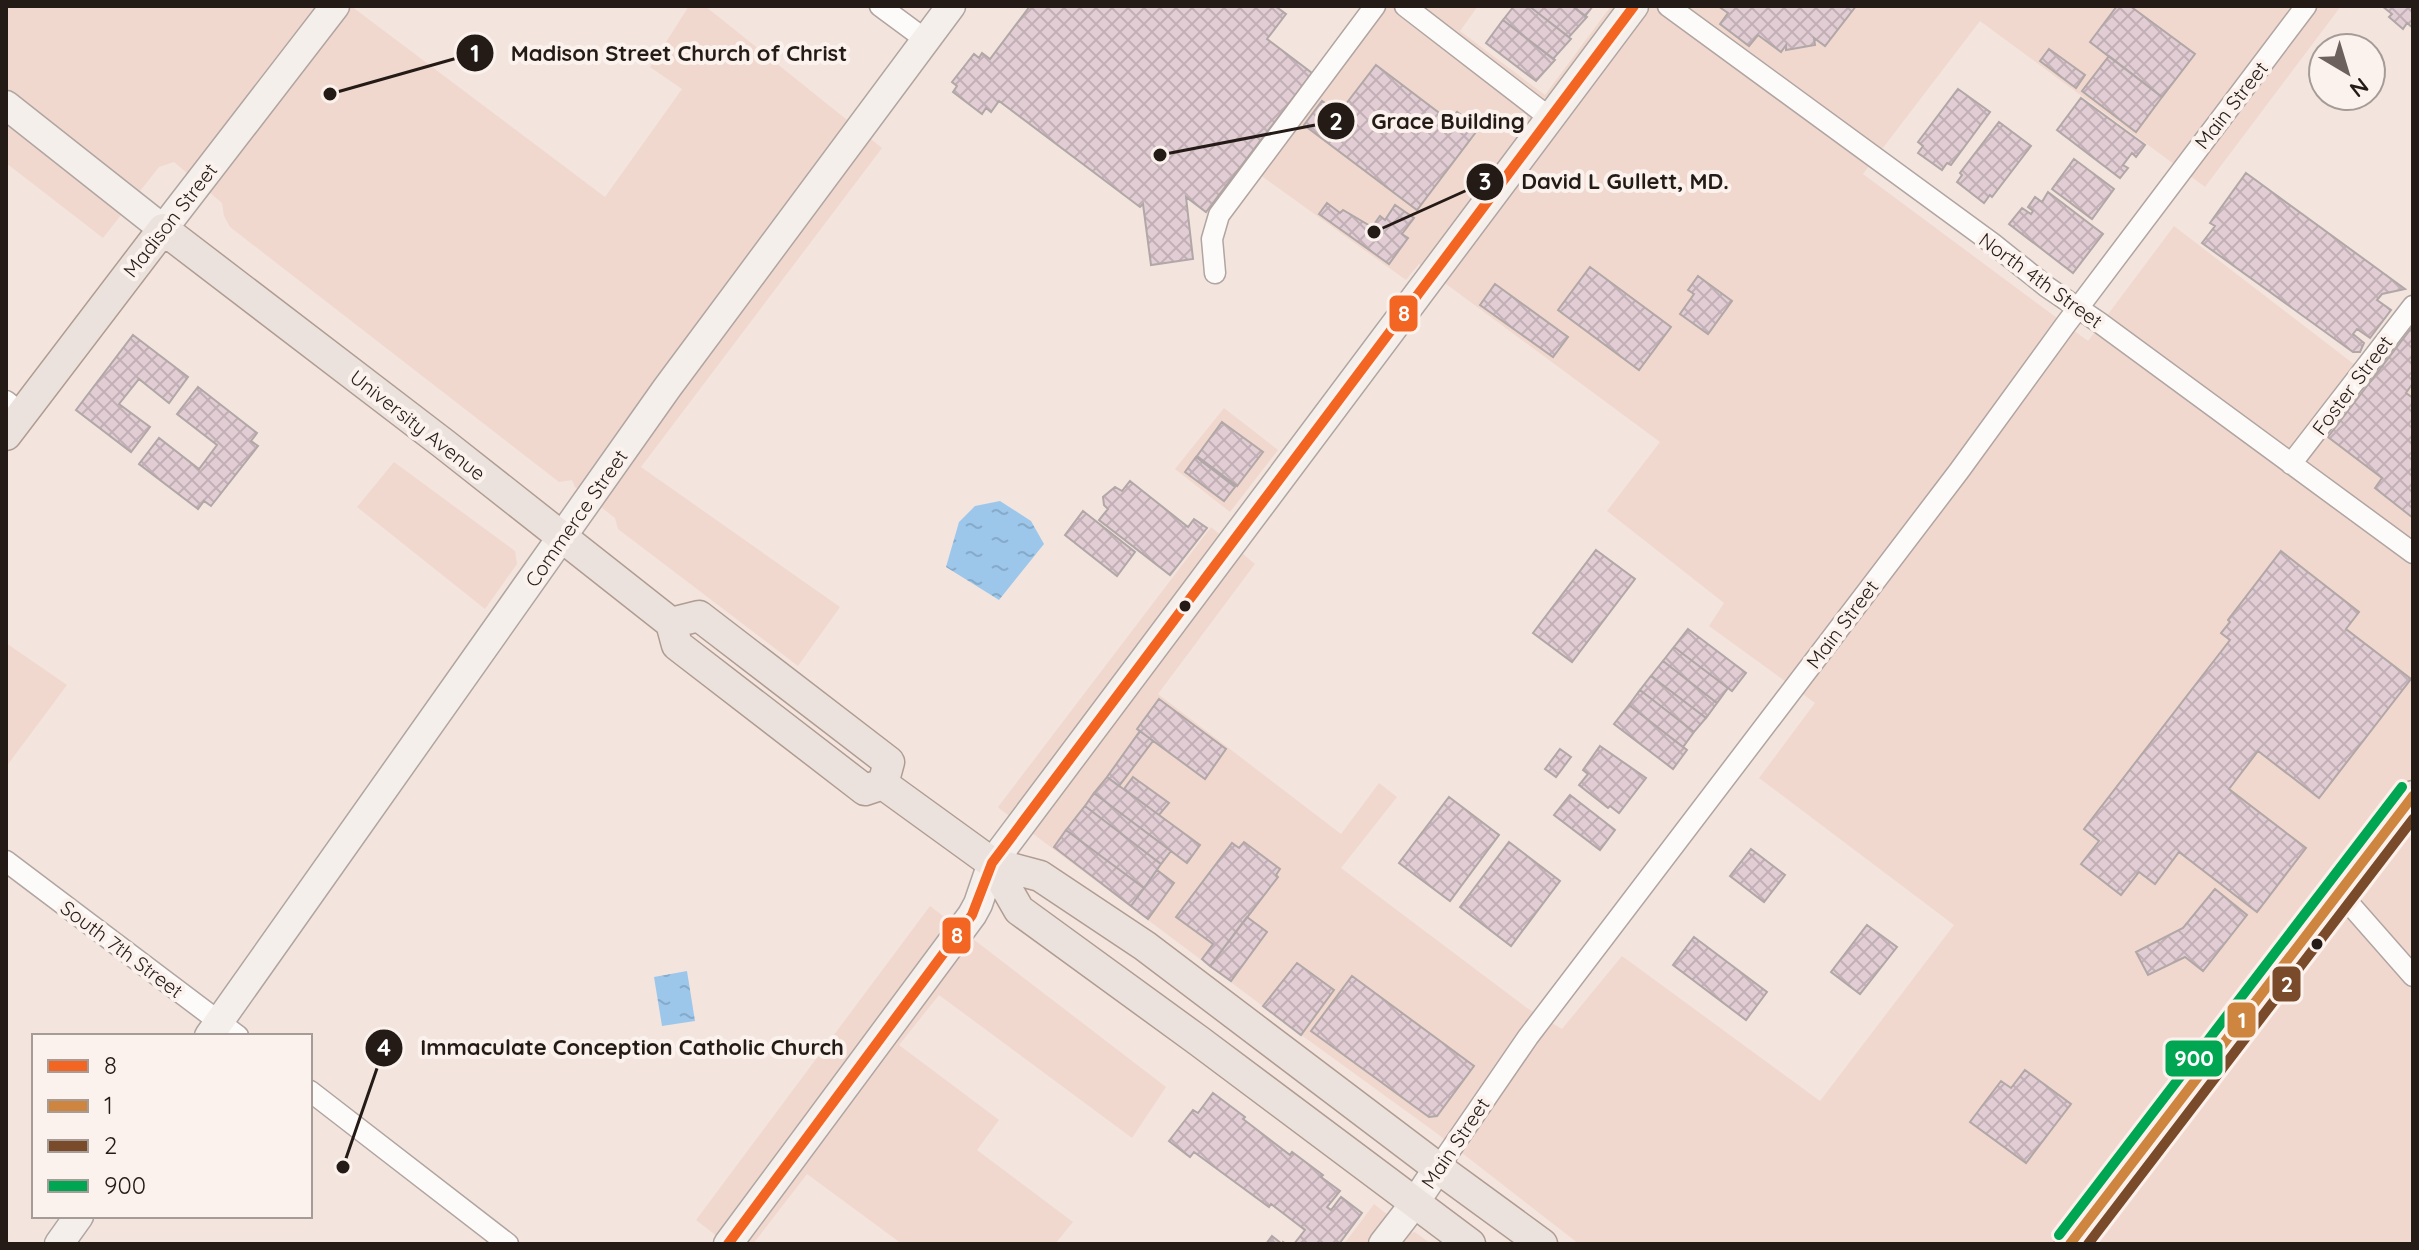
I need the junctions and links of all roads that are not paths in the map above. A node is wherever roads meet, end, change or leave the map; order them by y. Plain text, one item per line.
1 (335, 6) edge
2 (880, 6) edge
3 (951, 6) edge
4 (1375, 6) edge
5 (1405, 6) edge
6 (1634, 6) edge
7 (1668, 6) edge
8 (2306, 6) edge
9 (926, 40) junction
10 (6, 105) edge
11 (1550, 118) junction
12 (163, 229) junction
13 (1215, 273) dead end
14 (2413, 306) edge
15 (2077, 308) junction
16 (11, 417) edge
17 (2291, 464) junction
18 (563, 538) junction
19 (2413, 553) edge
20 (2413, 796) edge
21 (6, 861) edge
22 (992, 863) junction
23 (2340, 893) junction
24 (2413, 976) edge
25 (222, 1031) edge
26 (312, 1093) edge
27 (1438, 1168) junction
28 (1414, 1204) junction
29 (78, 1218) edge
30 (59, 1244) edge
31 (508, 1244) edge
32 (728, 1244) edge
33 (1383, 1244) edge
34 (1470, 1244) edge
35 (1542, 1244) edge
36 (2070, 1244) edge

1 - 12 street, Madison Street
2 - 9 street
3 - 9 street, Commerce Street
4 - 13 street
5 - 11 street
6 - 11 street
7 - 15 street, North 4th Street
8 - 15 street, Main Street
9 - 18 street, Commerce Street
10 - 12 street
11 - 22 street
12 - 16 main road, Madison Street
12 - 18 main road, University Avenue
14 - 17 street, Foster Street
15 - 17 street, North 4th Street
15 - 27 street, Main Street
17 - 19 street, North 4th Street
18 - 22 main road, University Avenue
18 - 25 street, Commerce Street
20 - 23 main road
21 - 25 street, South 7th Street
22 - 27 main road, University Avenue
22 - 28 main road, University Avenue
22 - 32 street
23 - 24 street
23 - 36 main road
26 - 31 street
27 - 28 street, Main Street
27 - 35 main road, University Avenue
28 - 33 street, Main Street
28 - 34 main road, University Avenue
29 - 30 street

